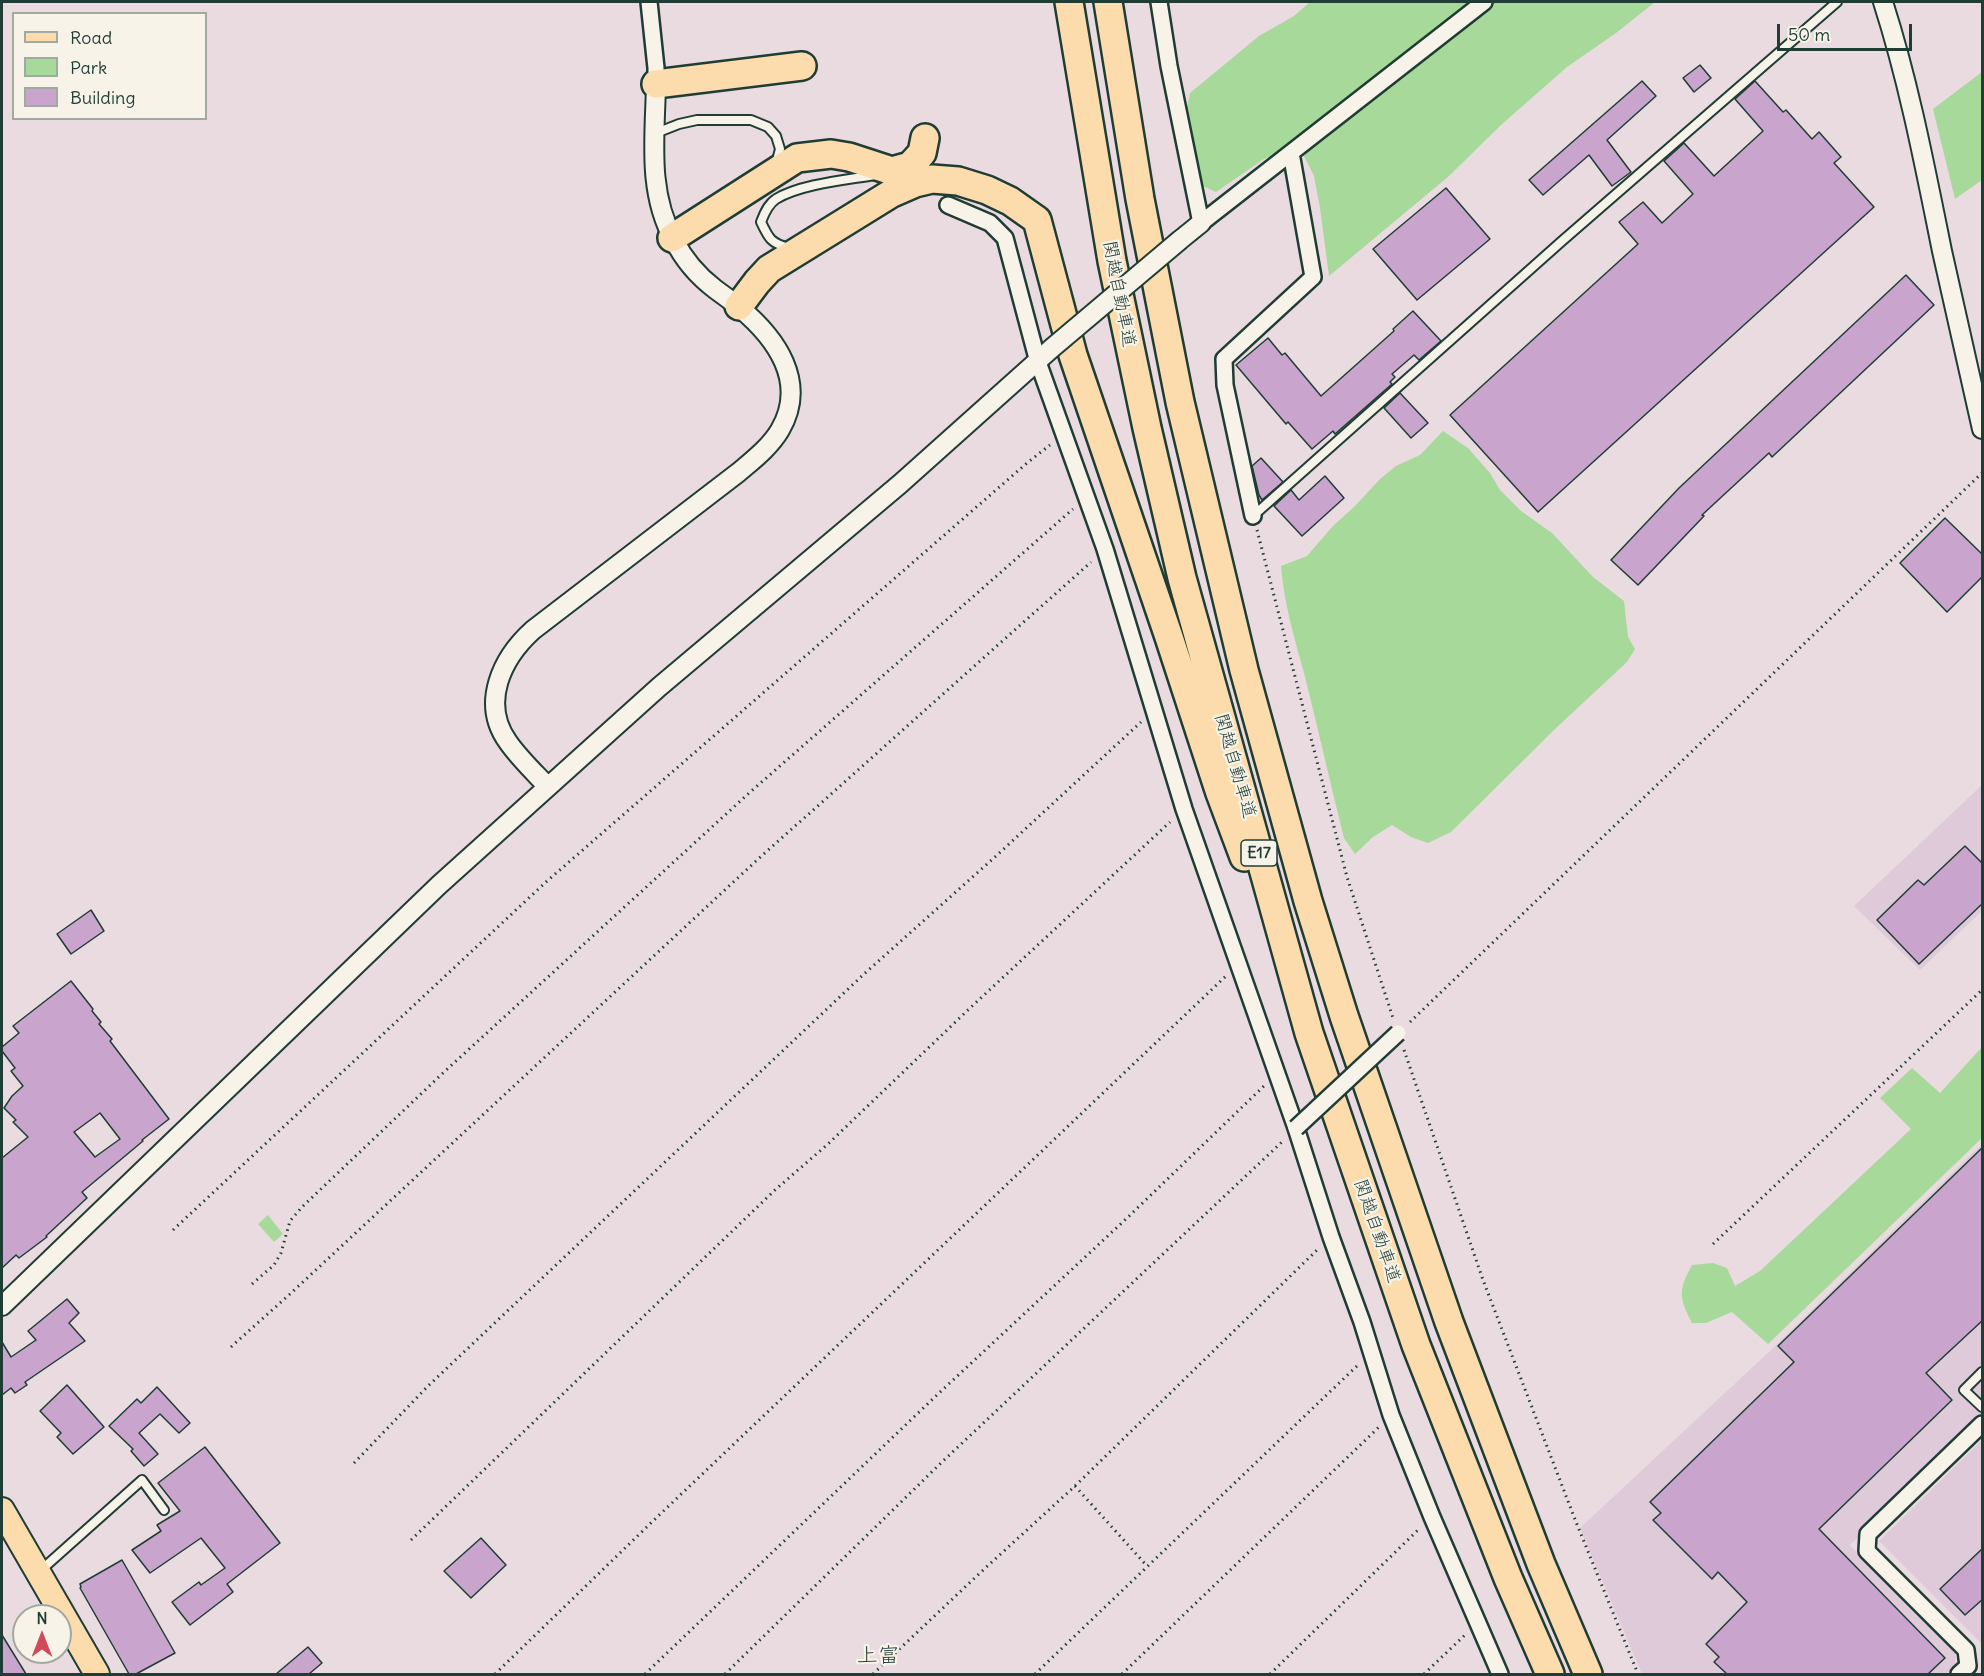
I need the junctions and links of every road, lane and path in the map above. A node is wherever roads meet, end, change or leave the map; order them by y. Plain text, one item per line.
1 (649, 2) edge
2 (1069, 2) edge
3 (1108, 2) edge
4 (1123, 2) edge
5 (1159, 2) edge
6 (1484, 2) edge
7 (1837, 2) edge
8 (1883, 2) edge
9 (802, 66) dead end
10 (656, 84) junction
11 (655, 134) junction
12 (926, 138) dead end
13 (1290, 153) junction
14 (892, 171) junction
15 (774, 174) junction
16 (1140, 199) junction
17 (948, 205) dead end
18 (1201, 223) junction
19 (672, 238) junction
20 (808, 244) junction
21 (739, 306) junction
22 (1038, 362) junction
23 (1983, 429) edge
24 (1063, 435) junction
25 (1983, 472) edge
26 (1087, 500) junction
27 (1253, 516) junction
28 (1105, 549) junction
29 (1155, 710) junction
30 (548, 788) junction
31 (1184, 809) junction
32 (1238, 964) junction
33 (1983, 990) edge
34 (1309, 1033) junction
35 (1398, 1033) junction
36 (1277, 1074) junction
37 (1296, 1128) junction
38 (172, 1230) dead end
39 (1331, 1237) junction
40 (1713, 1244) dead end
41 (252, 1284) dead end
42 (2, 1306) edge
43 (231, 1347) dead end
44 (1371, 1352) junction
45 (1983, 1372) edge
46 (1983, 1407) edge
47 (1391, 1415) junction
48 (1983, 1424) edge
49 (354, 1463) dead end
50 (1075, 1486) junction
51 (2, 1510) edge
52 (164, 1510) dead end
53 (1432, 1516) junction
54 (411, 1540) dead end
55 (1147, 1566) junction
56 (39, 1572) junction
57 (1478, 1623) junction
58 (97, 1674) edge
59 (495, 1674) edge
60 (645, 1674) edge
61 (725, 1674) edge
62 (873, 1674) edge
63 (1035, 1674) edge
64 (1122, 1674) edge
65 (1270, 1674) edge
66 (1424, 1674) edge
67 (1500, 1674) edge
68 (1550, 1674) edge
69 (1588, 1674) edge
70 (1638, 1674) edge
71 (1959, 1674) edge

1 - 10 street
2 - 34 highway, 関越自動車道 / E17
3 - 16 highway, 関越自動車道 / E17
4 - 16 highway
5 - 18 street
6 - 13 street
7 - 27 lane
8 - 23 street
9 - 10 highway
10 - 11 street
11 - 15 lane
11 - 19 street
12 - 14 highway
13 - 18 street
13 - 27 street
14 - 15 highway
14 - 20 lane
15 - 19 highway
16 - 69 highway, 関越自動車道 / E17
17 - 22 street
18 - 22 street, bridge
19 - 21 street
20 - 21 highway
20 - 34 highway
21 - 30 street
22 - 24 street
22 - 30 street
24 - 26 street
24 - 38 path
25 - 35 path
26 - 28 street
26 - 41 path
27 - 35 path
28 - 29 street
28 - 43 path
29 - 31 street
29 - 49 path
30 - 42 street
31 - 32 street
31 - 54 path
32 - 36 street
32 - 59 path
33 - 40 path
34 - 68 highway, 関越自動車道 / E17
35 - 37 street, bridge
35 - 70 path
36 - 37 street
36 - 60 path
37 - 39 street
37 - 61 path
39 - 44 street
39 - 50 path
44 - 47 street
44 - 55 path
45 - 46 lane
47 - 53 street
47 - 64 path
48 - 71 street
50 - 55 path
50 - 62 path
51 - 56 main road
52 - 56 lane
53 - 57 street
53 - 65 path
55 - 63 path
56 - 58 main road
57 - 66 path
57 - 67 street

